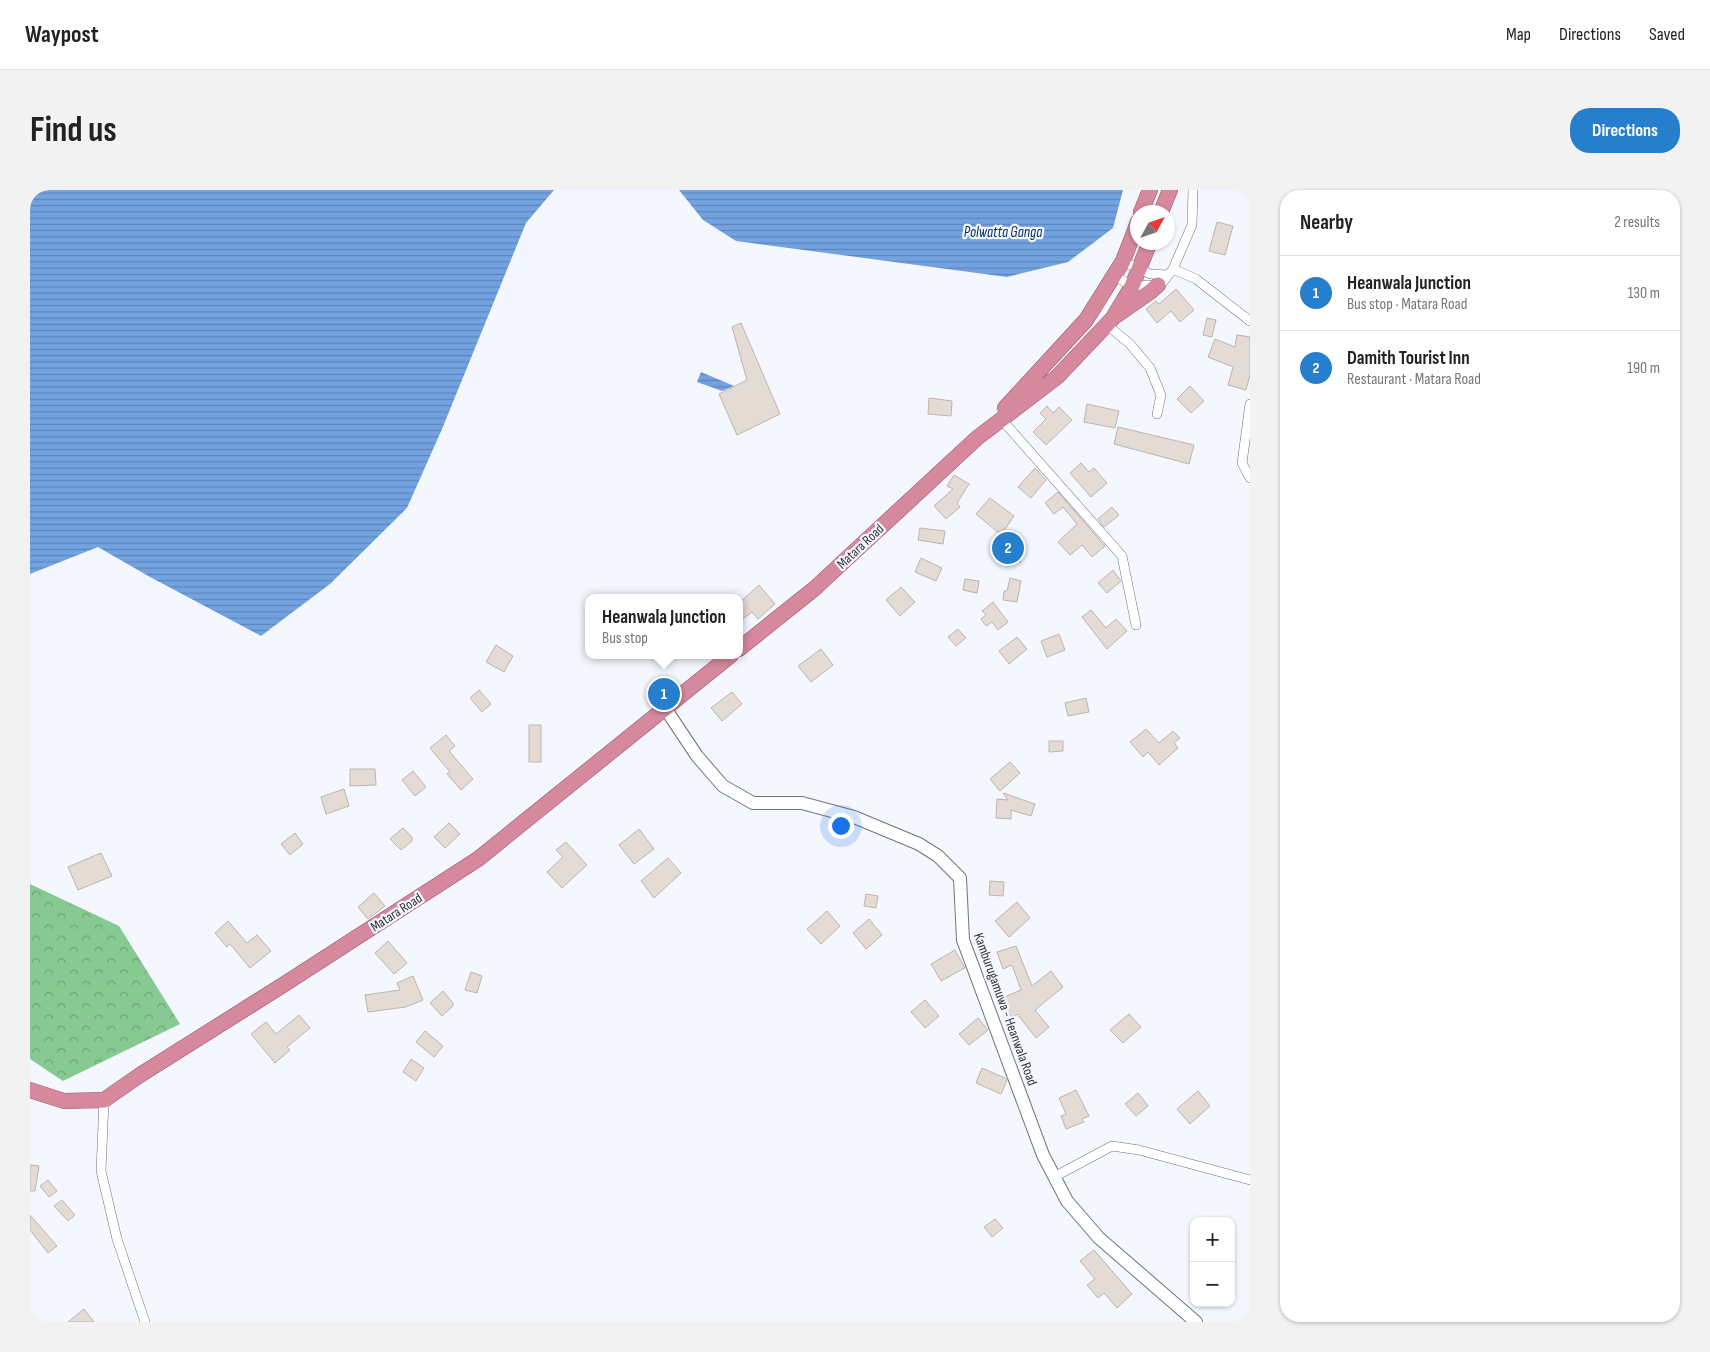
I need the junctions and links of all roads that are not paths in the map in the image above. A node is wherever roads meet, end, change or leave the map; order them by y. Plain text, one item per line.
1 (1150, 190) edge
2 (1170, 190) edge
3 (1193, 190) edge
4 (1144, 205) edge
5 (1164, 205) edge
6 (1130, 243) edge
7 (1147, 250) edge
8 (1123, 261) junction
9 (1139, 270) junction
10 (1114, 276) junction
11 (1166, 276) junction
12 (1132, 286) junction
13 (1250, 321) edge
14 (1110, 322) junction
15 (1250, 404) edge
16 (1157, 414) dead end
17 (1002, 420) junction
18 (977, 438) junction
19 (1250, 478) edge
20 (1136, 625) dead end
21 (743, 646) edge
22 (726, 659) edge
23 (665, 708) junction
24 (30, 1090) edge
25 (104, 1100) junction
26 (1054, 1177) junction
27 (1250, 1180) edge
28 (145, 1322) edge
29 (1196, 1322) edge

1 - 4 highway
2 - 5 highway
3 - 11 street
6 - 8 highway, Matara Road
7 - 9 highway, Matara Road
8 - 9 street
8 - 10 highway, Matara Road
9 - 11 street
9 - 12 highway, Matara Road
10 - 12 street
10 - 18 highway, Matara Road
11 - 12 street
11 - 13 street
11 - 14 highway
12 - 14 highway, Matara Road
14 - 16 street
14 - 17 highway, Matara Road
15 - 19 street
17 - 18 highway, Matara Road
17 - 20 street
18 - 21 highway, Matara Road
22 - 23 highway, Matara Road
23 - 25 highway, Matara Road
23 - 26 main road, Kamburugamuwa - Heanwala Road
24 - 25 highway
25 - 28 street
26 - 27 street
26 - 29 main road, Kamburugamuwa - Heanwala Road

